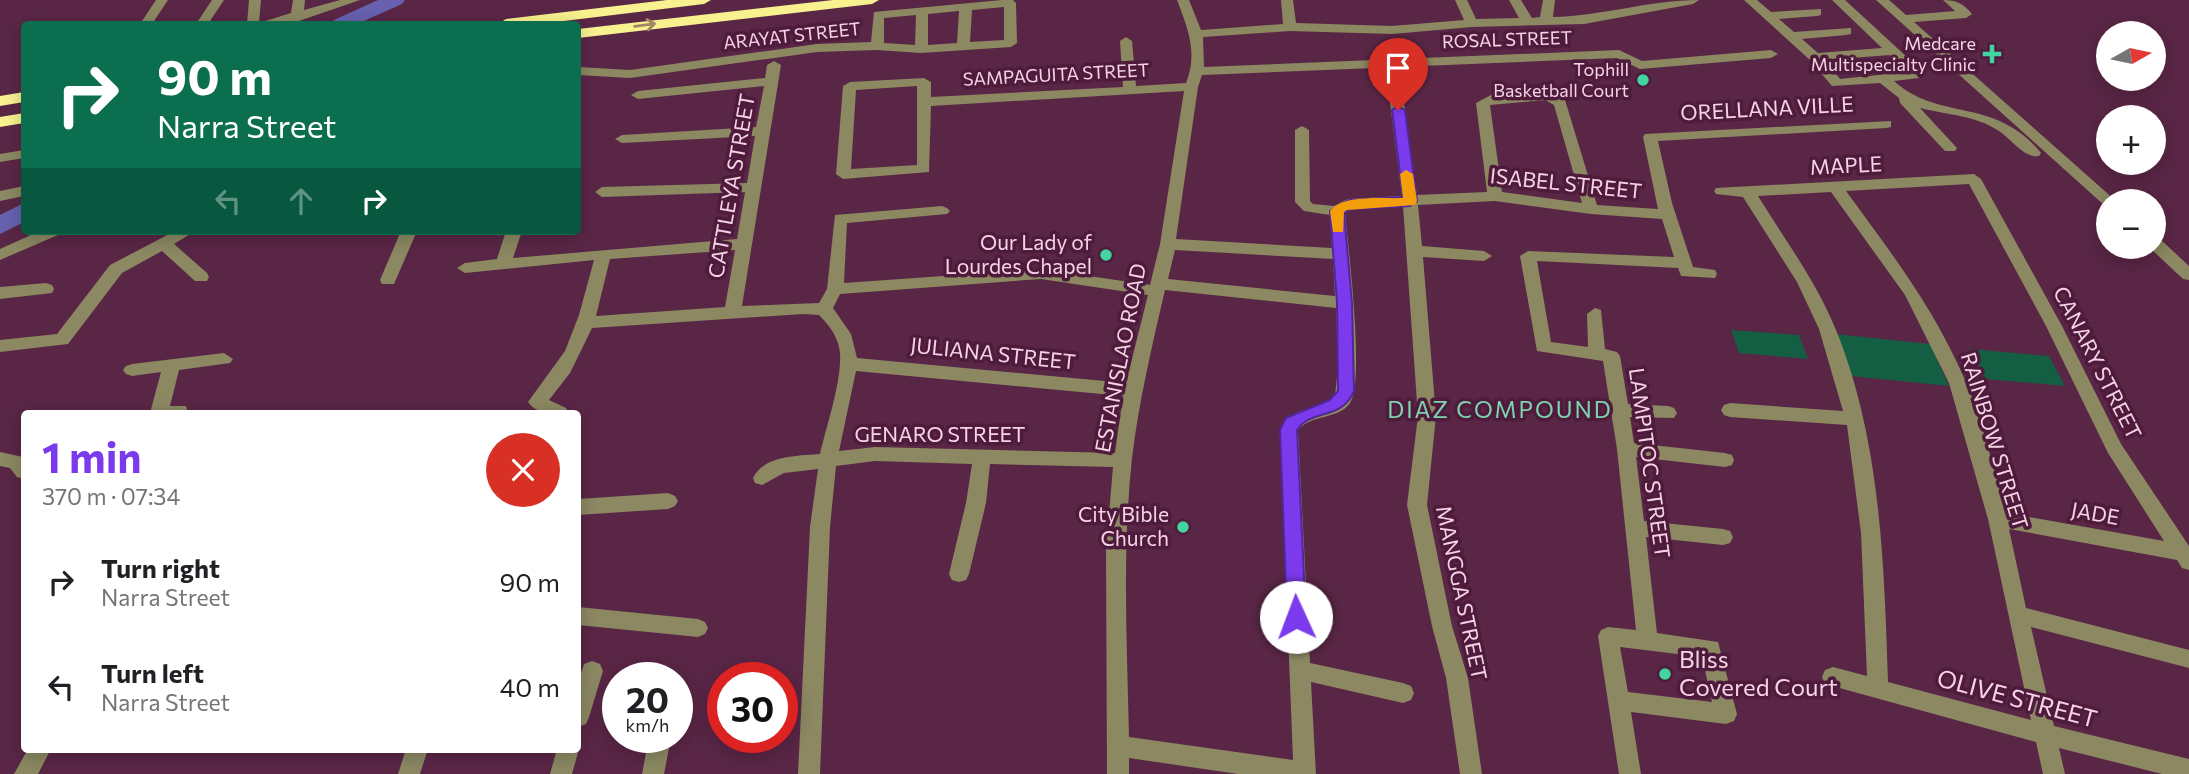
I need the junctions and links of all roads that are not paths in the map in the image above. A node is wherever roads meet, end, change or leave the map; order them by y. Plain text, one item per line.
1 (162, 0) edge
2 (218, 0) edge
3 (254, 0) edge
4 (299, 0) edge
5 (354, 0) edge
6 (649, 0) edge
7 (704, 0) edge
8 (872, 0) edge
9 (1183, 0) edge
10 (1287, 0) edge
11 (1461, 0) edge
12 (1515, 0) edge
13 (1549, 0) edge
14 (1611, 0) edge
15 (1693, 0) edge
16 (1750, 0) edge
17 (1838, 0) edge
18 (1882, 0) edge
19 (1949, 0) edge
20 (966, 7) junction
21 (922, 11) junction
22 (1705, 11) dead end
23 (1817, 12) dead end
24 (1612, 15) junction
25 (1768, 16) junction
26 (296, 18) junction
27 (1903, 19) junction
28 (534, 20) junction
29 (148, 21) edge
30 (204, 21) edge
31 (253, 21) edge
32 (280, 21) edge
33 (527, 21) edge
34 (1546, 21) junction
35 (1528, 22) junction
36 (1472, 23) junction
37 (1290, 27) junction
38 (1846, 31) dead end
39 (581, 34) edge
40 (1197, 34) junction
41 (1791, 36) junction
42 (1126, 41) dead end
43 (877, 46) junction
44 (963, 47) junction
45 (922, 49) junction
46 (1893, 51) junction
47 (1771, 54) dead end
48 (1815, 57) junction
49 (774, 65) dead end
50 (581, 71) edge
51 (1195, 79) junction
52 (1884, 79) junction
53 (771, 81) junction
54 (1395, 88) dead end
55 (1130, 90) junction
56 (1897, 93) junction
57 (638, 95) dead end
58 (21, 98) edge
59 (0, 101) edge
60 (923, 102) junction
61 (21, 118) edge
62 (0, 122) edge
63 (1886, 124) dead end
64 (1302, 130) dead end
65 (763, 131) junction
66 (622, 139) dead end
67 (1950, 148) dead end
68 (21, 154) edge
69 (0, 158) edge
70 (1974, 179) joint
71 (754, 187) junction
72 (1836, 188) junction
73 (1721, 191) dead end
74 (2096, 191) edge
75 (21, 192) edge
76 (602, 192) dead end
77 (1748, 192) junction
78 (2096, 194) edge
79 (1495, 195) junction
80 (0, 196) edge
81 (1410, 201) junction
82 (1591, 209) junction
83 (942, 211) dead end
84 (1336, 211) junction
85 (1667, 214) junction
86 (44, 235) edge
87 (179, 235) edge
88 (407, 235) edge
89 (513, 235) edge
90 (163, 243) junction
91 (743, 244) junction
92 (1168, 244) junction
93 (1415, 251) junction
94 (603, 254) junction
95 (1340, 254) junction
96 (2166, 254) edge
97 (0, 255) edge
98 (1483, 256) dead end
99 (1684, 263) junction
100 (503, 264) junction
101 (465, 268) dead end
102 (1709, 274) dead end
103 (2189, 275) edge
104 (201, 277) dead end
105 (388, 280) dead end
106 (1157, 288) junction
107 (46, 289) dead end
108 (835, 289) junction
109 (0, 293) edge
110 (1344, 303) junction
111 (824, 309) junction
112 (732, 314) junction
113 (1595, 314) dead end
114 (588, 321) junction
115 (0, 346) edge
116 (1597, 354) junction
117 (224, 359) dead end
118 (172, 364) junction
119 (849, 364) junction
120 (132, 370) dead end
121 (1133, 390) junction
122 (160, 410) edge
123 (554, 410) edge
124 (1621, 410) junction
125 (1730, 410) dead end
126 (1668, 413) dead end
127 (1854, 419) junction
128 (1626, 449) junction
129 (982, 456) junction
130 (0, 459) edge
131 (828, 459) junction
132 (1123, 460) junction
133 (1725, 460) dead end
134 (21, 468) edge
135 (762, 478) dead end
136 (668, 501) dead end
137 (581, 507) edge
138 (1998, 519) junction
139 (1635, 528) junction
140 (1723, 537) dead end
141 (2186, 557) edge
142 (959, 574) dead end
143 (2019, 615) junction
144 (581, 616) edge
145 (698, 628) dead end
146 (1648, 641) junction
147 (2189, 659) edge
148 (1299, 670) junction
149 (592, 671) dead end
150 (1833, 677) dead end
151 (1878, 689) junction
152 (1403, 693) dead end
153 (1619, 701) junction
154 (581, 707) edge
155 (2047, 735) junction
156 (1119, 746) junction
157 (37, 753) edge
158 (416, 753) edge
159 (567, 753) edge
160 (657, 753) edge
161 (2189, 770) edge
162 (24, 774) edge
163 (409, 774) edge
164 (561, 774) edge
165 (653, 774) edge
166 (809, 774) edge
167 (1118, 774) edge
168 (1305, 774) edge
169 (1471, 774) edge
170 (1630, 774) edge
171 (2054, 774) edge

1 - 29 street
2 - 30 street
3 - 31 street
4 - 26 street
5 - 26 street
6 - 28 highway
7 - 28 highway
39 -> 8 highway
9 - 40 street, ESTANISLAO ROAD
10 - 37 street
11 - 36 street
12 - 35 street
13 - 34 street
14 - 24 street
15 - 22 street
15 - 24 street
16 - 25 street
17 - 46 street
18 - 27 street
19 - 27 street
20 - 21 street
20 - 44 street
20 - 44 street, ARAYAT STREET
21 - 43 street
21 - 45 street
23 - 25 street
24 - 34 street
25 - 41 street
26 - 32 street
27 - 74 street
28 - 33 highway
34 - 35 street
35 - 36 street
36 - 37 street
37 - 40 street
38 - 41 street
40 - 51 street, ESTANISLAO ROAD
41 - 48 street
42 - 55 street
43 - 45 street, ARAYAT STREET
43 - 50 street, ARAYAT STREET
44 - 45 street, ARAYAT STREET
46 - 48 street
46 - 52 street
47 - 51 street, ROSAL STREET
48 - 52 street
49 - 53 street, CATTLEYA STREET
51 - 55 street, SAMPAGUITA STREET
51 - 92 street, ESTANISLAO ROAD
52 - 56 street
53 - 57 street
53 - 65 street, CATTLEYA STREET
54 - 81 street, MANGGA STREET
55 - 60 street, SAMPAGUITA STREET
56 - 67 street
56 - 78 street
58 - 59 highway
60 - 60 street
61 - 62 highway
63 - 85 street, ORELLANA VILLE
64 - 84 street
65 - 66 street
65 - 71 street, CATTLEYA STREET
68 - 69 street
70 - 72 street, MAPLE
70 - 141 street, CANARY STREET
71 - 76 street
71 - 91 street, CATTLEYA STREET
72 - 77 street, MAPLE
72 - 138 street, RAINBOW STREET
73 - 77 street, MAPLE
75 - 80 street
77 - 127 street
79 - 81 street, ISABEL STREET
79 - 82 street, ISABEL STREET
79 - 82 street
81 - 84 street, ISABEL STREET
81 - 93 street, MANGGA STREET
82 - 85 street, ISABEL STREET
83 - 108 street
84 - 95 street
85 - 99 street
86 - 97 street
87 - 90 street
88 - 105 street
89 - 100 street
90 - 104 street
90 - 115 street
91 - 94 street
91 - 112 street, CATTLEYA STREET
92 - 95 street
92 - 106 street, ESTANISLAO ROAD
93 - 98 street
93 - 169 street, MANGGA STREET
94 - 100 street
94 - 114 street
95 - 110 street
96 - 103 street
99 - 102 street
99 - 116 street, LAMPITOC STREET
100 - 101 street
106 - 108 street
106 - 110 street
106 - 121 street, ESTANISLAO ROAD
107 - 109 street
108 - 111 street
110 - 148 street
111 - 112 street
111 - 119 street
112 - 114 street
113 - 116 street
114 - 123 street
116 - 124 street, LAMPITOC STREET
117 - 118 street
118 - 120 street
118 - 122 street
119 - 121 street, JULIANA STREET
119 - 131 street
121 - 132 street, ESTANISLAO ROAD
124 - 126 street
124 - 128 street, LAMPITOC STREET
125 - 127 street
127 - 151 street
128 - 133 street
128 - 139 street, LAMPITOC STREET
129 - 131 street, GENARO STREET
129 - 132 street, GENARO STREET
129 - 142 street
130 - 134 street
131 - 135 street, GENARO STREET
131 - 166 street
132 - 156 street, ESTANISLAO ROAD
136 - 137 street
138 - 141 street, JADE
138 - 143 street, RAINBOW STREET
139 - 140 street
139 - 146 street, LAMPITOC STREET
143 - 147 street
143 - 155 street, RAINBOW STREET
144 - 145 street
146 - 153 street
146 - 153 street
148 - 152 street
148 - 168 street
149 - 154 street
150 - 151 street, OLIVE STREET
151 - 155 street, OLIVE STREET
153 - 170 street
155 - 161 street, OLIVE STREET
155 - 171 street, RAINBOW STREET
156 - 167 street, ESTANISLAO ROAD
156 - 168 street
157 - 162 street
158 - 163 street
159 - 164 street
160 - 165 street

